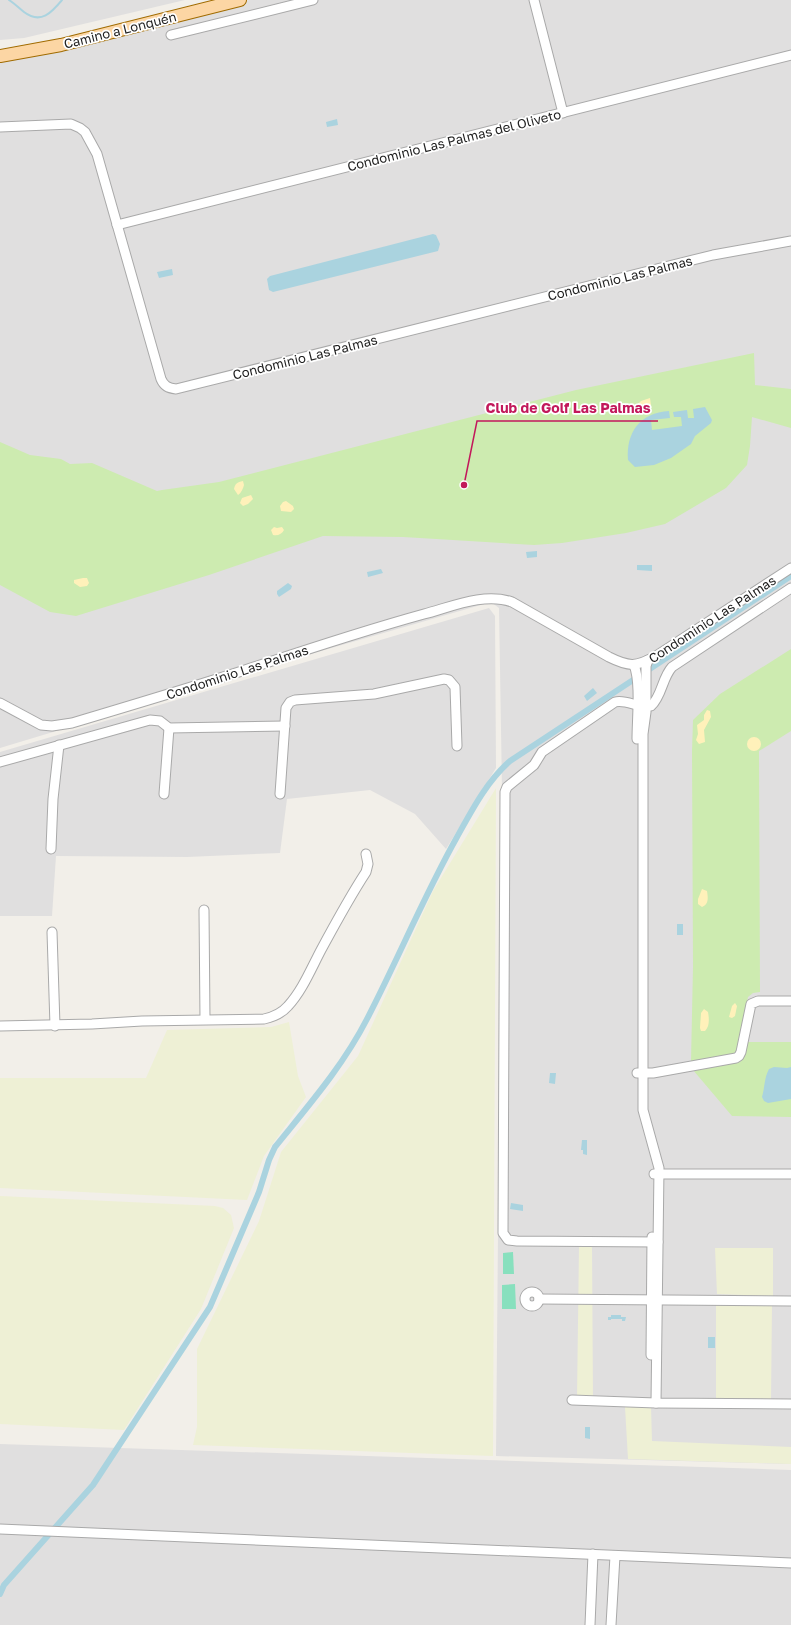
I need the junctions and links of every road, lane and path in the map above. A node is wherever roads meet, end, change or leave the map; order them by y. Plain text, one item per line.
1 (240, 0) edge
2 (313, 0) edge
3 (534, 0) edge
4 (172, 35) dead end
5 (791, 55) edge
6 (0, 56) edge
7 (563, 113) junction
8 (0, 128) edge
9 (117, 225) junction
10 (791, 241) edge
11 (791, 568) edge
12 (791, 588) edge
13 (648, 660) junction
14 (634, 665) junction
15 (640, 680) junction
16 (0, 703) edge
17 (637, 704) junction
18 (646, 707) junction
19 (285, 726) junction
20 (169, 728) junction
21 (60, 745) junction
22 (457, 746) dead end
23 (0, 762) edge
24 (164, 794) dead end
25 (280, 794) dead end
26 (52, 849) dead end
27 (366, 854) dead end
28 (204, 910) dead end
29 (52, 932) dead end
30 (791, 1001) edge
31 (206, 1019) junction
32 (0, 1026) edge
33 (55, 1026) junction
34 (640, 1073) junction
35 (791, 1170) edge
36 (656, 1171) junction
37 (791, 1174) edge
38 (655, 1242) junction
39 (539, 1298) dead end
40 (655, 1300) junction
41 (791, 1301) edge
42 (572, 1400) dead end
43 (654, 1403) junction
44 (791, 1404) edge
45 (0, 1529) edge
46 (593, 1554) junction
47 (615, 1556) junction
48 (791, 1563) edge
49 (590, 1625) edge
50 (611, 1625) edge

1 - 6 main road, Camino a Lonquén
2 - 4 street
3 - 7 street
5 - 7 street, Condominio Las Palmas del Oliveto
7 - 9 street, Condominio Las Palmas del Oliveto
8 - 9 street, Condominio Las Palmas
9 - 10 street, Condominio Las Palmas
11 - 13 street, Condominio Las Palmas
12 - 18 street
13 - 14 street, Condominio Las Palmas
13 - 15 street
14 - 15 street
14 - 16 street, Condominio Las Palmas
15 - 17 street
15 - 18 street
17 - 18 street
17 - 34 street
17 - 38 street
18 - 34 street
19 - 20 street
19 - 22 street
19 - 25 street
20 - 21 street
20 - 24 street
21 - 23 street
21 - 26 street
27 - 31 street
28 - 31 street
29 - 33 street
30 - 34 street
31 - 33 street
32 - 33 street
34 - 36 street
35 - 36 street
36 - 37 street
36 - 38 street
38 - 40 street
39 - 40 street
40 - 41 street
40 - 43 street
42 - 43 street
43 - 44 street
45 - 46 street
46 - 47 street
46 - 49 street
47 - 48 street
47 - 50 street

